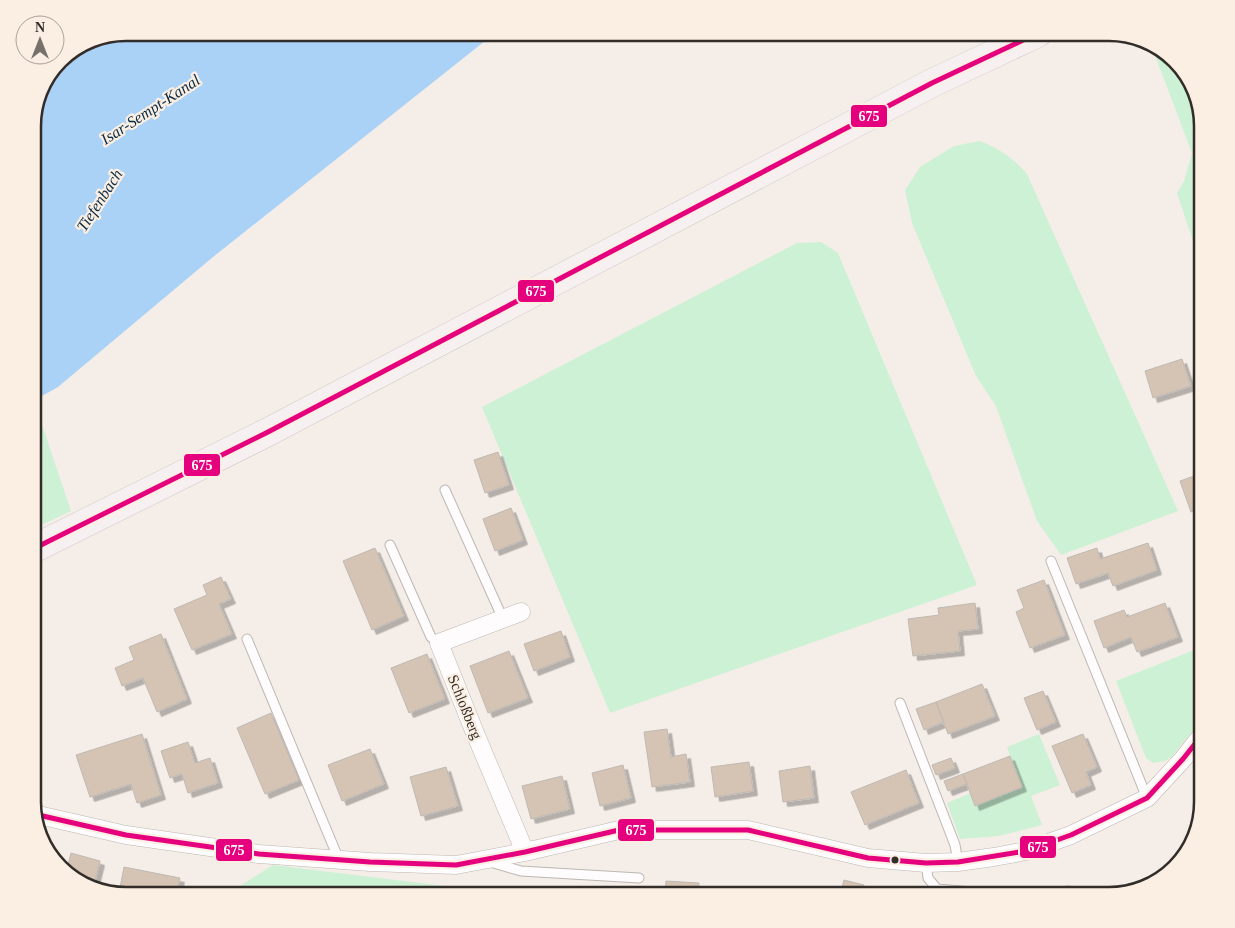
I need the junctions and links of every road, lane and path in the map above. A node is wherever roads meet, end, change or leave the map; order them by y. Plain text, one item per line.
1 (1019, 41) edge
2 (445, 490) dead end
3 (390, 544) dead end
4 (41, 545) edge
5 (1051, 561) dead end
6 (521, 612) dead end
7 (503, 619) junction
8 (247, 638) dead end
9 (439, 643) junction
10 (900, 703) dead end
11 (1194, 745) edge
12 (1147, 798) junction
13 (42, 816) edge
14 (525, 852) junction
15 (338, 860) junction
16 (482, 860) junction
17 (958, 862) junction
18 (926, 863) junction
19 (639, 878) dead end
20 (935, 887) edge

1 - 4 main road
2 - 7 lane
3 - 9 lane
5 - 12 lane
6 - 7 street
7 - 9 street
8 - 15 lane
9 - 14 street, Schloßberg
10 - 17 lane
11 - 12 street
12 - 17 street
13 - 15 street
14 - 16 street
14 - 18 street
15 - 16 street
16 - 19 lane
17 - 18 street
18 - 20 lane

